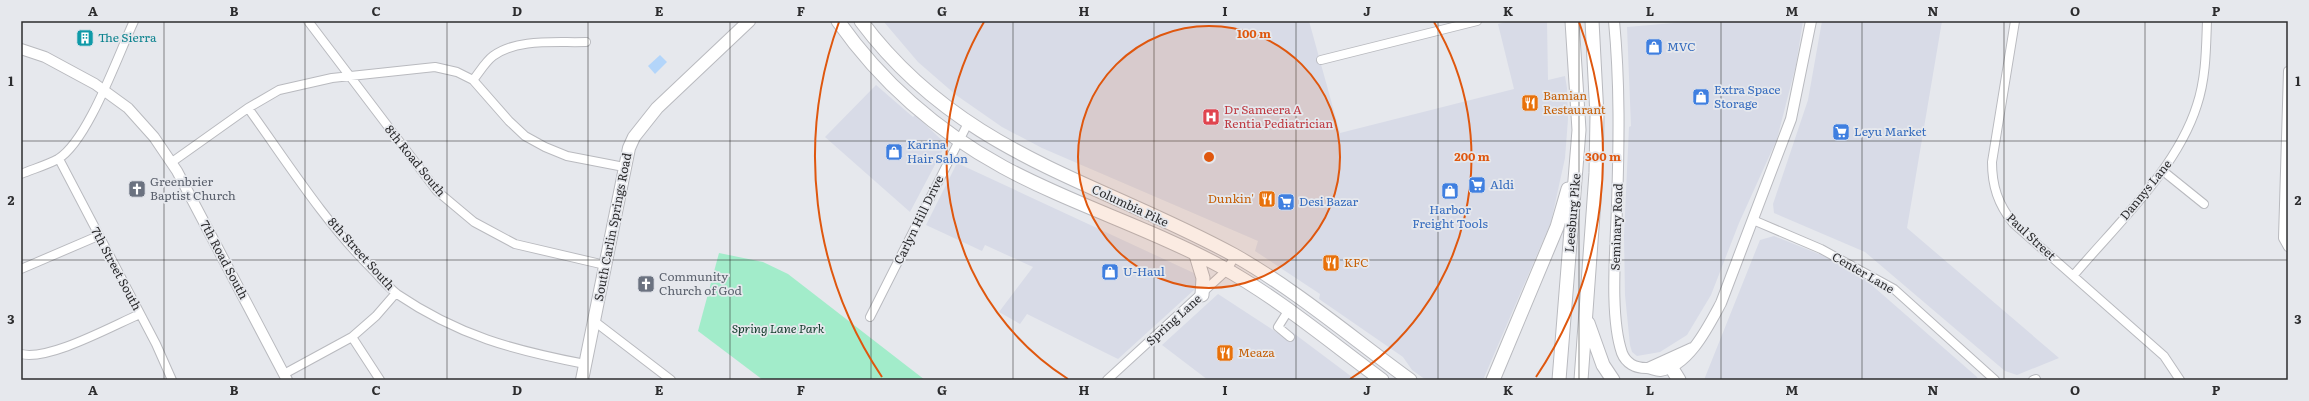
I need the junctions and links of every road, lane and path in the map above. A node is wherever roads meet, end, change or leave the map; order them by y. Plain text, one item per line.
1 (134, 21) edge
2 (308, 21) edge
3 (749, 21) edge
4 (838, 21) edge
5 (861, 21) edge
6 (1478, 21) edge
7 (1572, 21) edge
8 (1592, 21) edge
9 (1614, 21) edge
10 (1812, 21) edge
11 (2015, 21) edge
12 (2206, 21) edge
13 (586, 42) dead end
14 (21, 49) edge
15 (1321, 60) dead end
16 (2288, 71) edge
17 (348, 77) junction
18 (473, 80) junction
19 (103, 90) junction
20 (248, 108) junction
21 (968, 123) junction
22 (1579, 130) junction
23 (959, 141) junction
24 (59, 159) junction
25 (172, 162) junction
26 (624, 167) junction
27 (2163, 171) junction
28 (21, 174) edge
29 (2204, 204) dead end
30 (1753, 220) junction
31 (98, 236) junction
32 (2288, 247) edge
33 (1196, 255) junction
34 (1235, 256) junction
35 (605, 265) junction
36 (21, 269) edge
37 (1227, 270) junction
38 (2073, 276) junction
39 (396, 293) junction
40 (1202, 295) junction
41 (1288, 311) junction
42 (140, 314) junction
43 (870, 317) dead end
44 (1586, 318) junction
45 (594, 321) junction
46 (352, 337) junction
47 (1290, 337) dead end
48 (1692, 348) junction
49 (21, 354) edge
50 (1387, 363) junction
51 (585, 364) junction
52 (1671, 367) junction
53 (1648, 368) junction
54 (285, 377) edge
55 (1378, 379) edge
56 (172, 380) edge
57 (380, 380) edge
58 (582, 380) edge
59 (671, 380) edge
60 (1107, 380) edge
61 (1410, 380) edge
62 (1493, 380) edge
63 (1559, 380) edge
64 (1581, 380) edge
65 (1613, 380) edge
66 (1679, 380) edge
67 (1995, 380) edge
68 (2180, 380) edge

1 - 19 street
2 - 17 street, 8th Road South
3 - 26 main road, South Carlin Springs Road
4 - 23 main road, Columbia Pike
5 - 21 main road, Columbia Pike
6 - 15 street
7 - 22 main road, Leesburg Pike
8 - 44 main road, Leesburg Pike
9 - 53 street, Seminary Road
10 - 30 street, Seminary Road
11 - 38 street, Paul Street
12 - 27 street, Dannys Lane
13 - 18 street
14 - 19 street, 7th Road South
16 - 32 street
17 - 18 street
17 - 20 street
17 - 35 street, 8th Road South
18 - 26 street
19 - 24 street
19 - 25 street, 7th Road South
20 - 25 street
20 - 39 street, 8th Street South
21 - 23 street, Carlyn Hill Drive
21 - 34 main road, Columbia Pike
22 - 62 main road
22 - 63 main road, Leesburg Pike
23 - 33 main road, Columbia Pike
23 - 43 street, Carlyn Hill Drive
24 - 28 street
24 - 31 street, 7th Street South
25 - 54 street, 7th Road South
26 - 35 main road, South Carlin Springs Road
27 - 29 street
27 - 38 street, Dannys Lane
30 - 48 street, Seminary Road
30 - 67 street, Center Lane
31 - 36 street
31 - 42 street, 7th Street South
33 - 37 main road, Columbia Pike
33 - 40 main road
34 - 37 street, Spring Lane
34 - 50 main road, Columbia Pike
35 - 45 main road, South Carlin Springs Road
37 - 40 street, Spring Lane
37 - 41 main road, Columbia Pike
38 - 68 street, Paul Street
39 - 46 street
39 - 51 street, 8th Street South
40 - 60 street, Spring Lane
41 - 47 street
41 - 55 main road, Columbia Pike
42 - 49 street
42 - 56 street, 7th Street South
44 - 64 main road, Leesburg Pike
44 - 65 main road
45 - 51 main road, South Carlin Springs Road
45 - 59 street
46 - 54 street
46 - 57 street
48 - 52 street, Seminary Road
48 - 53 street, Seminary Road
50 - 55 street
50 - 61 main road, Columbia Pike
51 - 58 main road, South Carlin Springs Road
52 - 53 street, Seminary Road
52 - 66 main road

